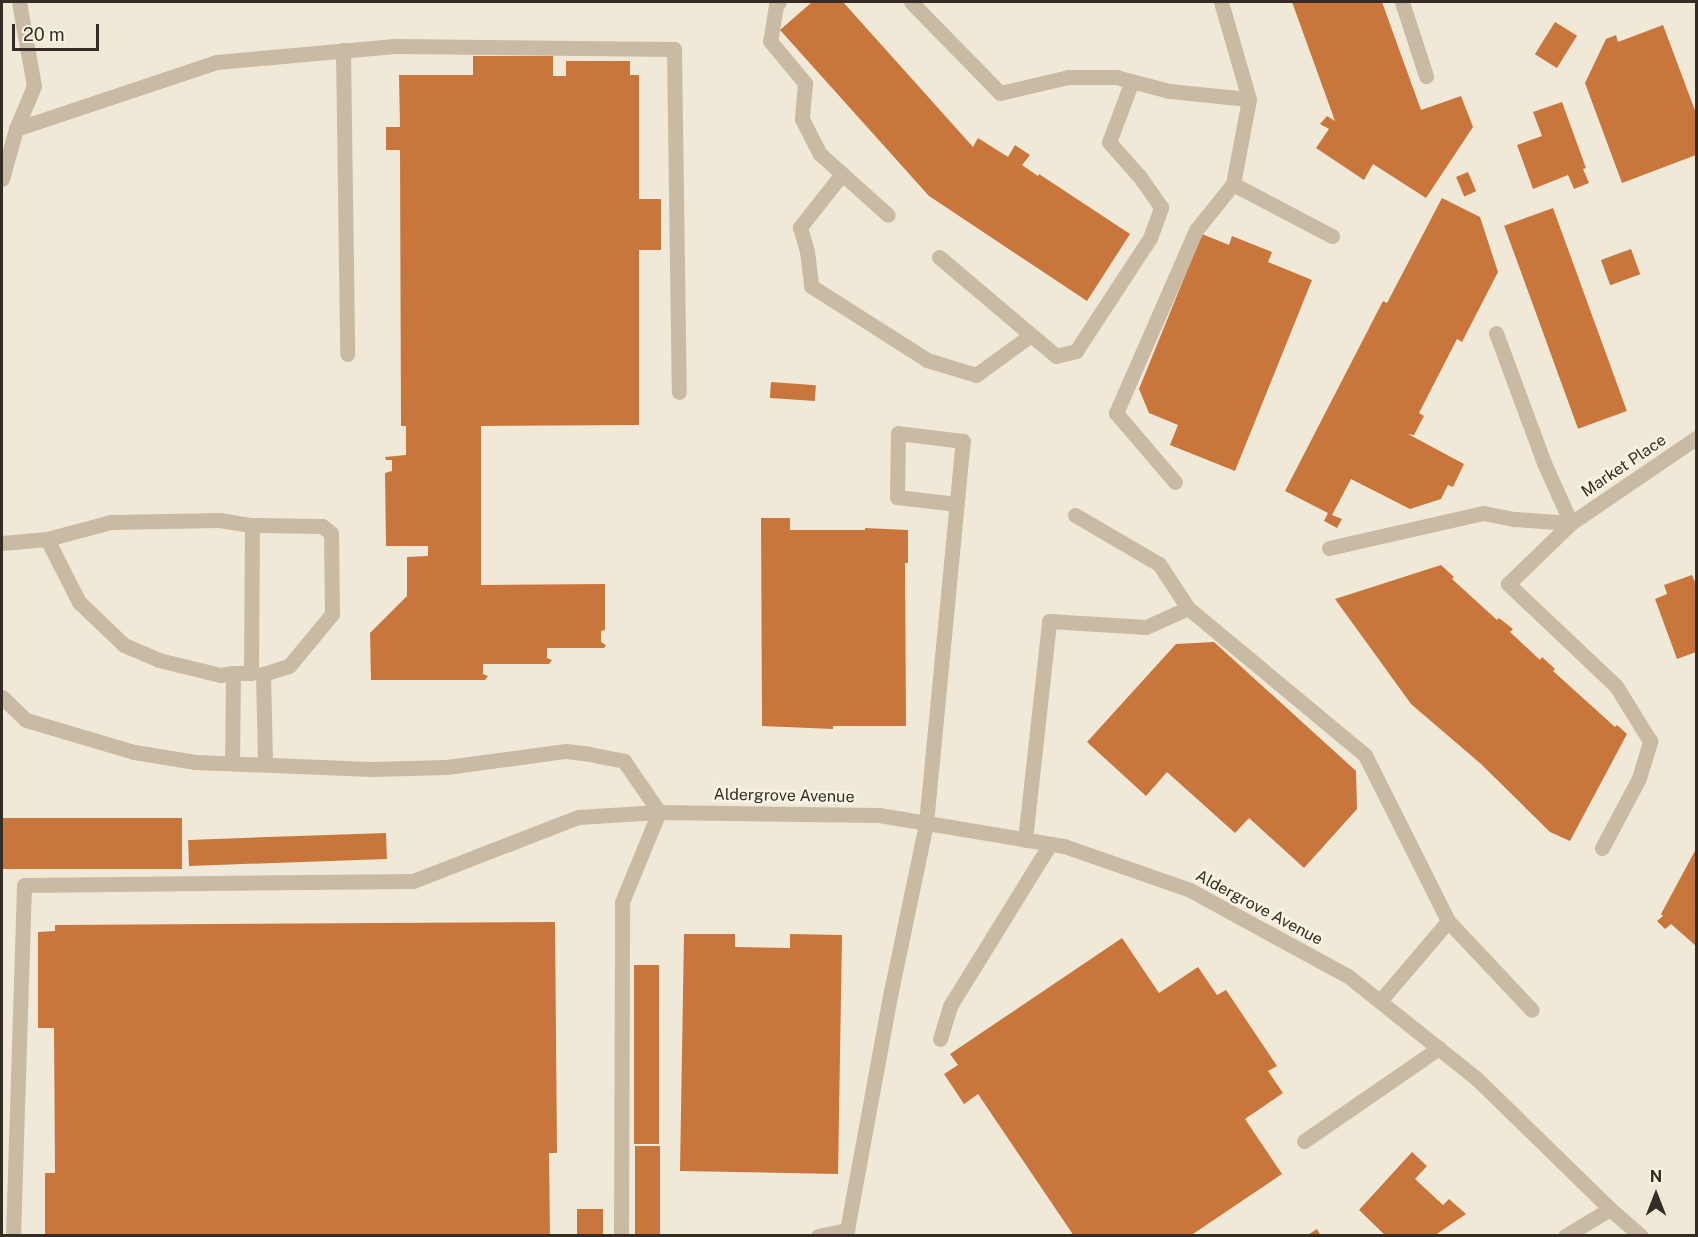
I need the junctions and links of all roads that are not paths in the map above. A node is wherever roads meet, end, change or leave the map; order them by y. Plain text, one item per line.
1 (19, 2) edge
2 (779, 2) edge
3 (911, 2) edge
4 (1221, 2) edge
5 (1402, 2) edge
6 (343, 50) junction
7 (1426, 76) dead end
8 (1132, 81) junction
9 (1249, 99) junction
10 (16, 129) junction
11 (842, 174) junction
12 (2, 179) edge
13 (1233, 184) junction
14 (888, 215) dead end
15 (1332, 236) dead end
16 (939, 257) dead end
17 (1496, 333) dead end
18 (1031, 334) junction
19 (347, 354) dead end
20 (679, 392) dead end
21 (1696, 438) edge
22 (1175, 482) dead end
23 (957, 504) junction
24 (1075, 515) dead end
25 (1571, 523) junction
26 (251, 525) junction
27 (47, 539) junction
28 (2, 543) edge
29 (1329, 548) dead end
30 (1188, 608) junction
31 (233, 673) junction
32 (257, 673) junction
33 (2, 697) edge
34 (232, 763) junction
35 (265, 764) junction
36 (659, 812) junction
37 (926, 823) junction
38 (1026, 840) junction
39 (1050, 844) junction
40 (1602, 848) dead end
41 (1448, 921) junction
42 (1380, 1001) junction
43 (1532, 1010) dead end
44 (940, 1039) dead end
45 (1438, 1048) junction
46 (1304, 1140) dead end
47 (1610, 1209) junction
48 (13, 1236) edge
49 (621, 1236) edge
50 (818, 1236) edge
51 (1566, 1236) edge
52 (1641, 1236) edge

1 - 10 street
2 - 11 street
3 - 8 street
4 - 9 street
5 - 7 street
6 - 10 street
6 - 19 street
6 - 20 street
8 - 9 street
8 - 18 street
9 - 13 street
10 - 12 street
11 - 14 street
11 - 18 street
13 - 15 street
13 - 22 street
16 - 18 street
17 - 25 street
21 - 25 street, Market Place
23 - 23 street
23 - 37 street
24 - 30 street
25 - 29 street
25 - 40 street, Market Place
26 - 27 street
26 - 32 street
26 - 32 street
27 - 28 street
27 - 31 street
30 - 38 street
30 - 41 street
31 - 32 street
31 - 34 street
32 - 35 street
33 - 34 street
34 - 35 street
35 - 36 street
36 - 37 street, Aldergrove Avenue
36 - 48 street, Aldergrove Avenue
36 - 49 street
37 - 38 street, Aldergrove Avenue
37 - 50 street
38 - 39 street, Aldergrove Avenue
39 - 42 street, Aldergrove Avenue
39 - 44 street
41 - 42 street
41 - 43 street
42 - 45 street, Aldergrove Avenue
45 - 46 street
45 - 47 street, Aldergrove Avenue
47 - 51 street
47 - 52 street, Aldergrove Avenue

